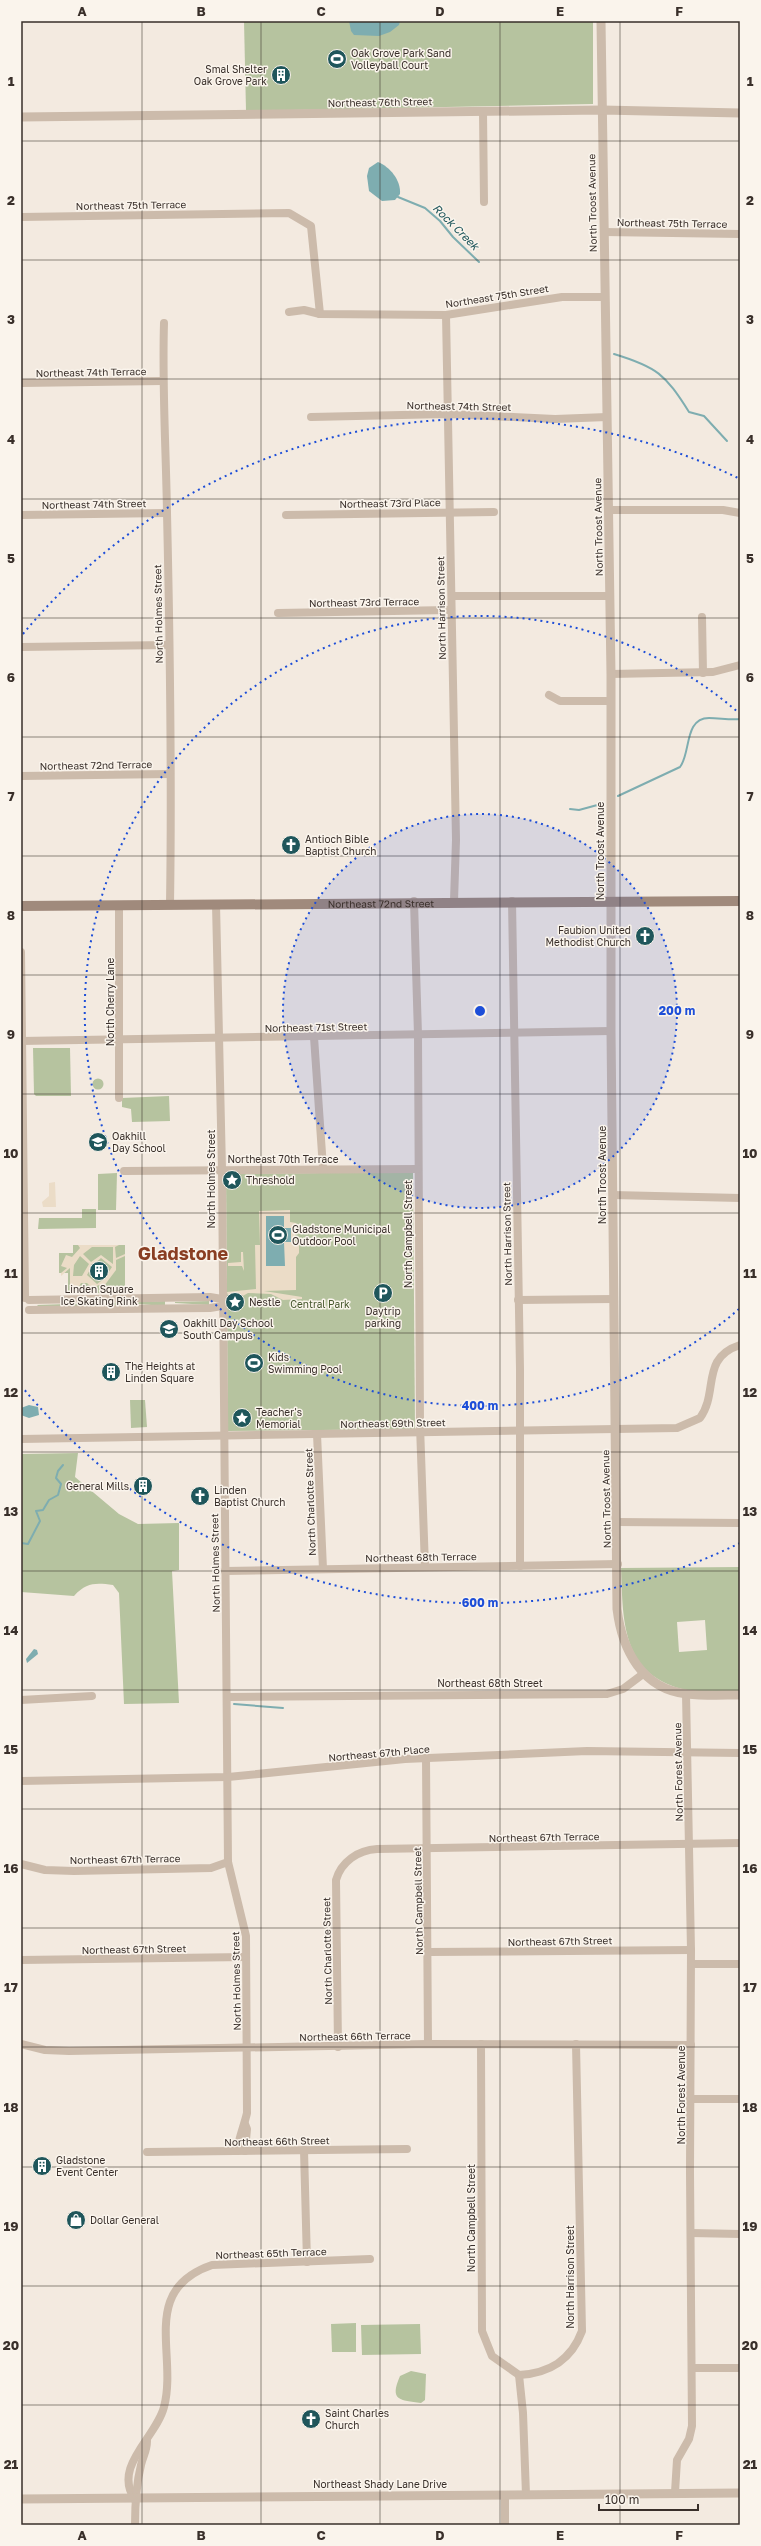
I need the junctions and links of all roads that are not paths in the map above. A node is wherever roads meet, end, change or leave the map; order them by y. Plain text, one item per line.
1 (601, 21) edge
2 (602, 110) junction
3 (483, 112) junction
4 (740, 113) edge
5 (21, 117) edge
6 (484, 202) dead end
7 (21, 217) edge
8 (604, 232) junction
9 (740, 234) edge
10 (605, 297) junction
11 (289, 312) dead end
12 (320, 314) junction
13 (446, 315) junction
14 (164, 323) dead end
15 (162, 380) junction
16 (21, 383) edge
17 (447, 414) junction
18 (311, 417) dead end
19 (607, 417) junction
20 (608, 510) junction
21 (448, 512) junction
22 (494, 512) dead end
23 (167, 513) junction
24 (740, 513) edge
25 (21, 515) edge
26 (286, 515) dead end
27 (452, 596) junction
28 (610, 596) junction
29 (450, 610) junction
30 (278, 613) dead end
31 (702, 617) dead end
32 (168, 645) junction
33 (21, 646) edge
34 (740, 665) edge
35 (703, 673) junction
36 (611, 674) junction
37 (549, 695) dead end
38 (611, 701) junction
39 (170, 774) junction
40 (21, 776) edge
41 (611, 900) junction
42 (414, 901) junction
43 (454, 901) junction
44 (512, 901) junction
45 (740, 901) edge
46 (216, 904) junction
47 (119, 905) junction
48 (170, 905) junction
49 (21, 906) edge
50 (21, 952) edge
51 (611, 1031) junction
52 (515, 1033) junction
53 (418, 1035) junction
54 (219, 1037) junction
55 (314, 1037) junction
56 (120, 1040) junction
57 (22, 1041) edge
58 (119, 1098) dead end
59 (323, 1168) junction
60 (222, 1169) junction
61 (418, 1169) junction
62 (124, 1170) dead end
63 (23, 1173) edge
64 (613, 1195) junction
65 (740, 1198) edge
66 (25, 1299) edge
67 (613, 1299) junction
68 (518, 1300) junction
69 (222, 1303) junction
70 (25, 1311) edge
71 (740, 1345) edge
72 (616, 1430) junction
73 (519, 1431) junction
74 (421, 1433) junction
75 (318, 1434) junction
76 (225, 1436) junction
77 (21, 1439) edge
78 (618, 1522) junction
79 (740, 1523) edge
80 (618, 1564) junction
81 (520, 1566) junction
82 (425, 1567) junction
83 (323, 1569) junction
84 (225, 1571) junction
85 (643, 1674) junction
86 (686, 1694) junction
87 (740, 1695) edge
88 (92, 1696) dead end
89 (228, 1697) junction
90 (21, 1700) edge
91 (688, 1753) junction
92 (740, 1753) edge
93 (426, 1758) junction
94 (228, 1777) junction
95 (21, 1781) edge
96 (740, 1843) edge
97 (690, 1844) junction
98 (428, 1848) junction
99 (350, 1859) joint
100 (228, 1862) junction
101 (21, 1864) edge
102 (691, 1950) junction
103 (429, 1952) junction
104 (246, 1957) junction
105 (21, 1960) edge
106 (691, 1964) junction
107 (740, 1964) edge
108 (21, 2044) edge
109 (428, 2044) junction
110 (481, 2044) junction
111 (576, 2044) junction
112 (691, 2044) junction
113 (338, 2047) junction
114 (247, 2048) junction
115 (690, 2099) junction
116 (740, 2099) edge
117 (407, 2149) dead end
118 (304, 2150) junction
119 (241, 2151) junction
120 (147, 2152) dead end
121 (691, 2234) junction
122 (740, 2234) edge
123 (370, 2259) dead end
124 (306, 2262) junction
125 (692, 2368) junction
126 (740, 2368) edge
127 (519, 2375) junction
128 (675, 2492) junction
129 (740, 2493) edge
130 (505, 2495) junction
131 (526, 2495) junction
132 (21, 2500) edge
133 (135, 2500) junction
134 (135, 2525) edge
135 (505, 2525) edge

1 - 2 street, North Troost Avenue
2 - 3 street, Northeast 76th Street
2 - 4 street, Northeast 76th Street
2 - 8 street, North Troost Avenue
3 - 5 street, Northeast 76th Street
3 - 6 street
7 - 12 street, Northeast 75th Terrace
8 - 9 street, Northeast 75th Terrace
8 - 10 street, North Troost Avenue
10 - 13 street, Northeast 75th Street
10 - 19 street, North Troost Avenue
11 - 12 street
12 - 13 street, Northeast 75th Street
13 - 17 street, North Harrison Street
14 - 15 street, North Holmes Street
15 - 16 street, Northeast 74th Terrace
15 - 23 street, North Holmes Street
17 - 18 street, Northeast 74th Street
17 - 19 street, Northeast 74th Street
17 - 21 street, North Harrison Street
19 - 20 street, North Troost Avenue
20 - 24 street
20 - 28 street, North Troost Avenue
21 - 22 street, Northeast 73rd Place
21 - 26 street, Northeast 73rd Place
21 - 27 street, North Harrison Street
23 - 25 street, Northeast 74th Street
23 - 32 street, North Holmes Street
27 - 28 street
27 - 29 street, North Harrison Street
28 - 36 street, North Troost Avenue
29 - 30 street, Northeast 73rd Terrace
29 - 43 street, North Harrison Street
31 - 35 street
32 - 33 street
32 - 39 street, North Holmes Street
34 - 35 street
35 - 36 street
36 - 38 street, North Troost Avenue
37 - 38 street
38 - 41 street, North Troost Avenue
39 - 40 street, Northeast 72nd Terrace
39 - 48 street, North Holmes Street
41 - 44 main road, Northeast 72nd Street
41 - 45 main road, Northeast 72nd Street
41 - 51 street, North Troost Avenue
42 - 43 main road, Northeast 72nd Street
42 - 46 main road, Northeast 72nd Street
42 - 53 street, North Campbell Street
43 - 44 main road, Northeast 72nd Street
44 - 52 street, North Harrison Street
46 - 48 main road, Northeast 72nd Street
46 - 54 street, North Holmes Street
47 - 48 main road, Northeast 72nd Street
47 - 49 main road, Northeast 72nd Street
47 - 56 street, North Cherry Lane
50 - 57 street
51 - 52 street, Northeast 71st Street
51 - 64 street, North Troost Avenue
52 - 53 street, Northeast 71st Street
52 - 68 street, North Harrison Street
53 - 55 street, Northeast 71st Street
53 - 61 street, North Campbell Street
54 - 55 street, Northeast 71st Street
54 - 56 street, Northeast 71st Street
54 - 60 street, North Holmes Street
55 - 59 street
56 - 57 street, Northeast 71st Street
56 - 58 street, North Cherry Lane
57 - 63 street
59 - 60 street, Northeast 70th Terrace
59 - 61 street, Northeast 70th Terrace
60 - 62 street, Northeast 70th Terrace
60 - 69 street, North Holmes Street
61 - 74 street, North Campbell Street
63 - 66 street
64 - 65 street
64 - 67 street, North Troost Avenue
66 - 69 street
66 - 70 street
67 - 68 street
67 - 72 street, North Troost Avenue
68 - 73 street, North Harrison Street
69 - 70 street
69 - 76 street, North Holmes Street
71 - 72 street, Northeast 69th Street
72 - 73 street, Northeast 69th Street
72 - 78 street, North Troost Avenue
73 - 74 street, Northeast 69th Street
73 - 81 street, North Harrison Street
74 - 75 street, Northeast 69th Street
74 - 82 street, North Campbell Street
75 - 76 street, Northeast 69th Street
75 - 83 street, North Charlotte Street
76 - 77 street, Northeast 69th Street
76 - 84 street, North Holmes Street
78 - 79 street
78 - 80 street, North Troost Avenue
80 - 81 street, Northeast 68th Terrace
80 - 85 street, North Troost Avenue
81 - 82 street, Northeast 68th Terrace
82 - 83 street, Northeast 68th Terrace
83 - 84 street, Northeast 68th Terrace
84 - 89 street, North Holmes Street
85 - 86 street
85 - 89 street, Northeast 68th Street
86 - 87 street
86 - 91 street, North Forest Avenue
88 - 90 street
89 - 94 street, North Holmes Street
91 - 92 street, Northeast 67th Place
91 - 93 street, Northeast 67th Place
91 - 97 street, North Forest Avenue
93 - 94 street, Northeast 67th Place
93 - 98 street, North Campbell Street
94 - 95 street, Northeast 67th Place
94 - 100 street, North Holmes Street
96 - 97 street, Northeast 67th Terrace
97 - 98 street, Northeast 67th Terrace
97 - 102 street, North Forest Avenue
98 - 99 street, Northeast 67th Terrace
98 - 103 street, North Campbell Street
99 - 113 street, North Charlotte Street
100 - 101 street, Northeast 67th Terrace
100 - 104 street, North Holmes Street
102 - 103 street, Northeast 67th Street
102 - 106 street, North Forest Avenue
103 - 109 street, North Campbell Street
104 - 105 street, Northeast 67th Street
104 - 114 street, North Holmes Street
106 - 107 street
106 - 112 street, North Forest Avenue
108 - 114 street, Northeast 66th Terrace
109 - 110 street, Northeast 66th Terrace
109 - 113 street, Northeast 66th Terrace
110 - 111 street, Northeast 66th Terrace
110 - 127 street, North Campbell Street
111 - 112 street, Northeast 66th Terrace
111 - 127 street, North Harrison Street
112 - 115 street, North Forest Avenue
113 - 114 street, Northeast 66th Terrace
114 - 119 street, North Holmes Street
115 - 116 street
115 - 121 street, North Forest Avenue
117 - 118 street, Northeast 66th Street
118 - 119 street, Northeast 66th Street
118 - 124 street
119 - 120 street, Northeast 66th Street
121 - 122 street
121 - 125 street, North Forest Avenue
123 - 124 street, Northeast 65th Terrace
124 - 133 street, Northeast 65th Terrace
125 - 126 street
125 - 128 street, North Forest Avenue
127 - 131 street
128 - 129 street, Northeast Shady Lane Drive
128 - 131 street, Northeast Shady Lane Drive
130 - 131 street, Northeast Shady Lane Drive
130 - 133 street, Northeast Shady Lane Drive
130 - 135 street
132 - 133 street, Northeast Shady Lane Drive
133 - 134 street, Northeast 65th Terrace

